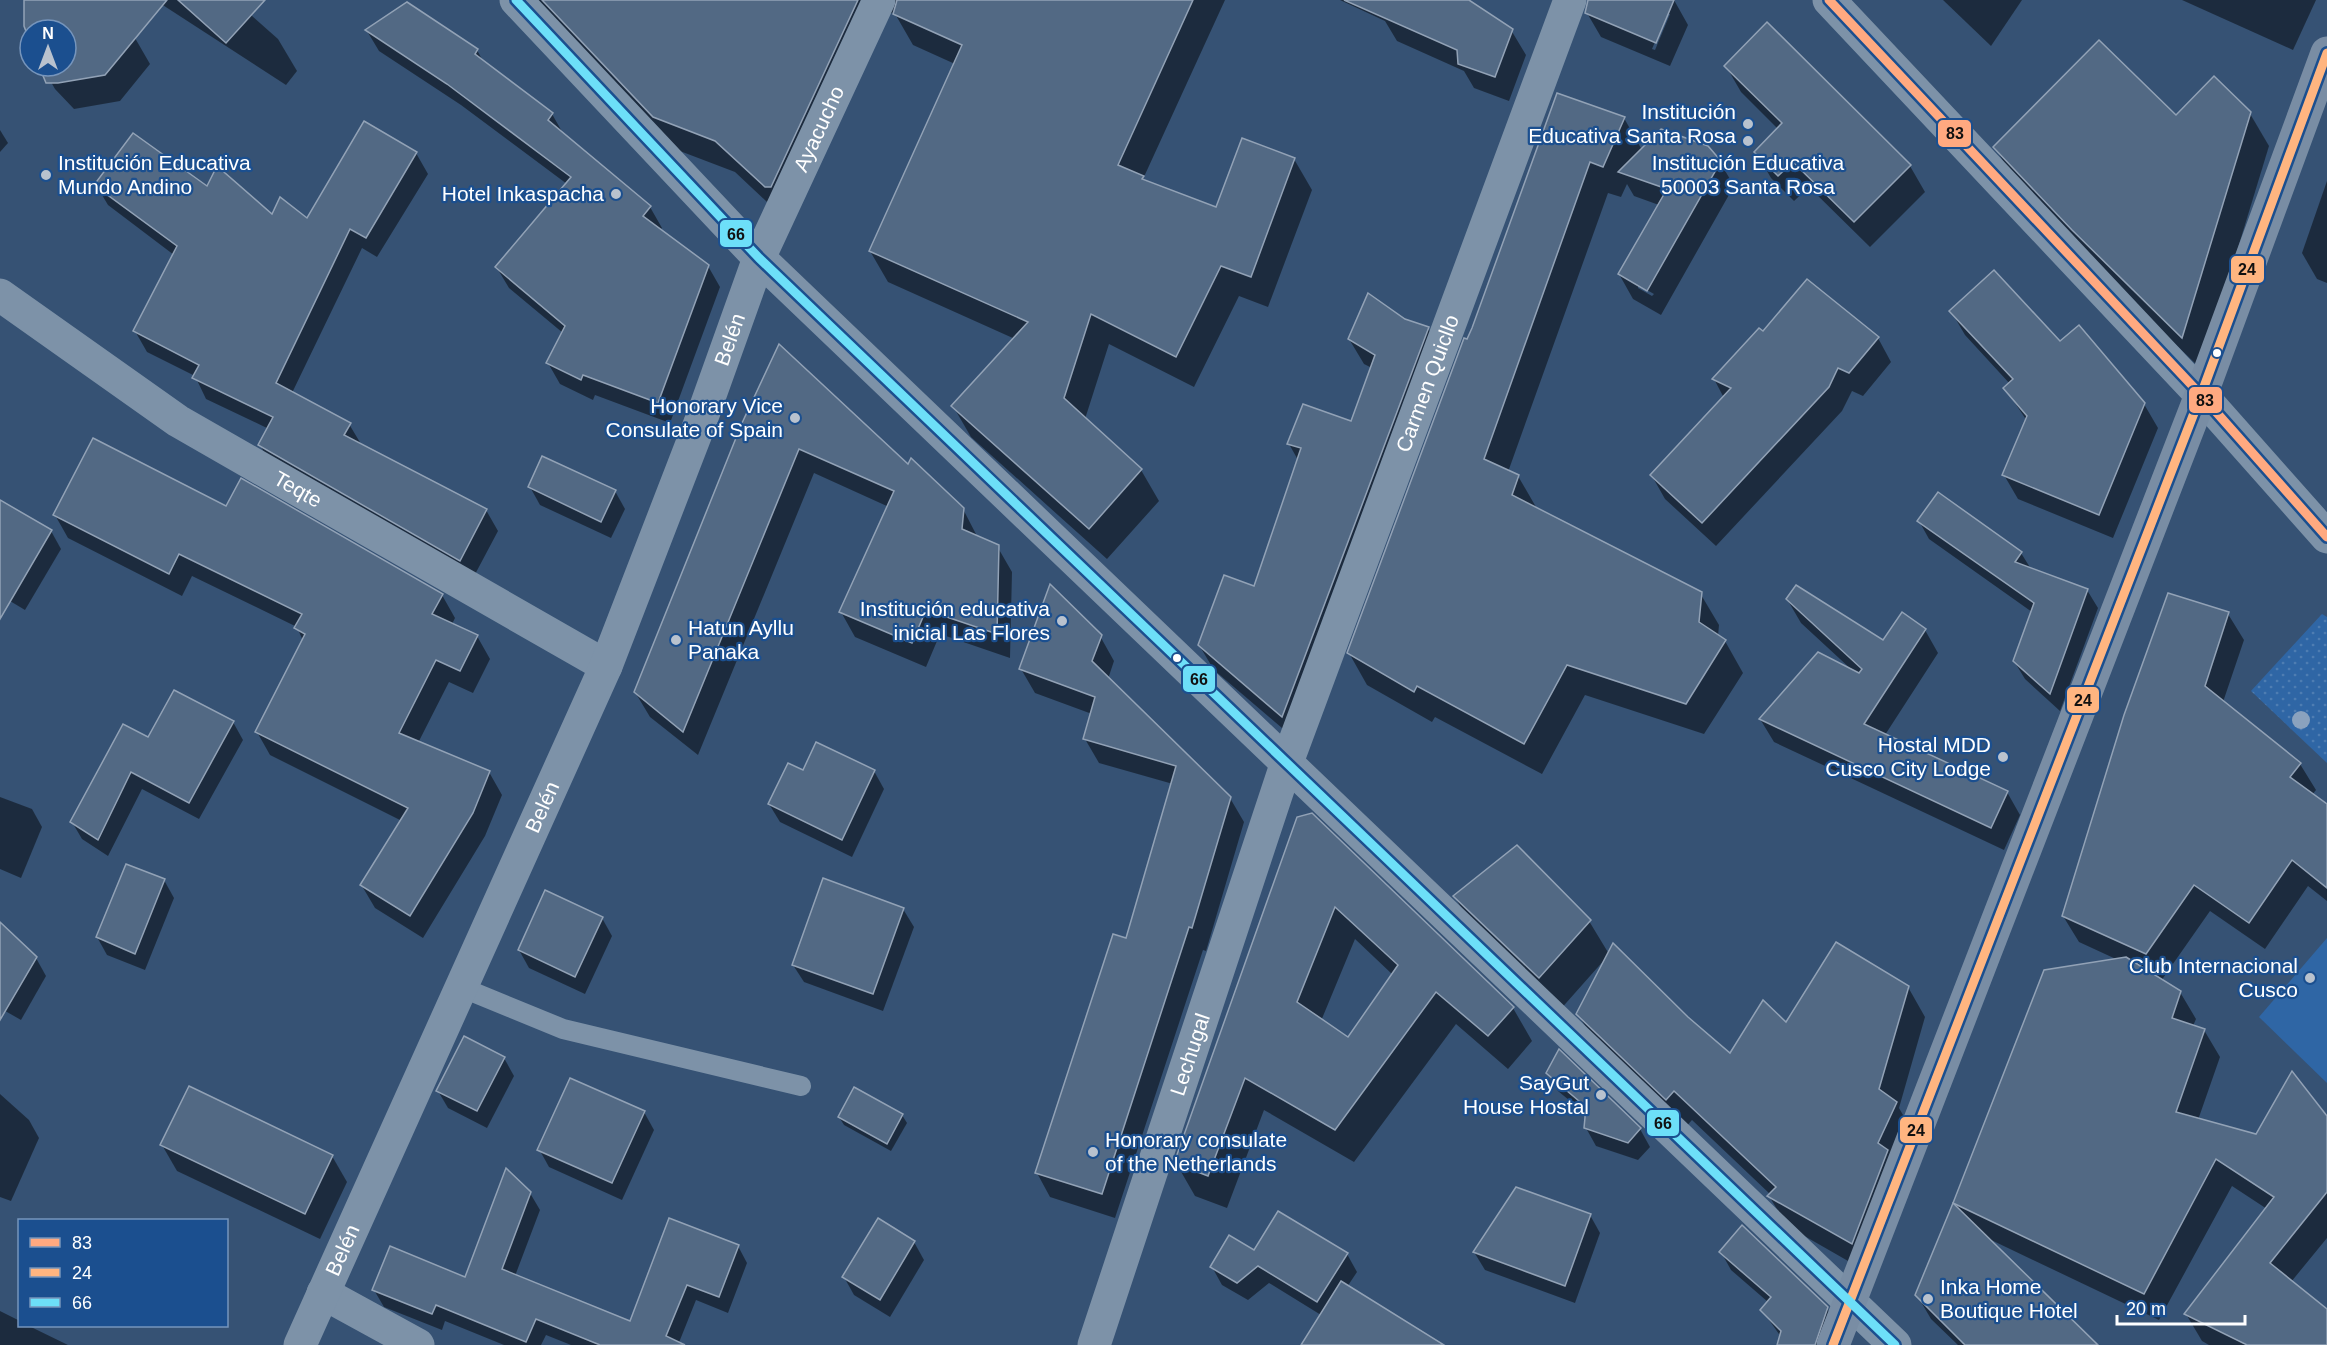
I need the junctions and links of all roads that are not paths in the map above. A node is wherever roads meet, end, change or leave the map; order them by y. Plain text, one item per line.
1 (516, 0) edge
2 (879, 0) edge
3 (1570, 0) edge
4 (1829, 0) edge
5 (2327, 53) edge
6 (759, 258) junction
7 (0, 295) edge
8 (2201, 395) junction
9 (2327, 537) edge
10 (606, 666) junction
11 (1286, 765) junction
12 (462, 988) junction
13 (801, 1086) dead end
14 (323, 1293) junction
15 (1851, 1304) junction
16 (300, 1345) edge
17 (418, 1345) edge
18 (1094, 1345) edge
19 (1833, 1345) edge
20 (1860, 1345) edge
21 (1895, 1345) edge

1 - 6 street
2 - 6 street, Ayacucho
3 - 11 street, Carmen Quicllo
4 - 8 street
5 - 8 street
6 - 10 street, Belén
6 - 11 street
7 - 10 street, Teqte
8 - 9 street
8 - 15 street
10 - 12 street, Belén
11 - 15 street
11 - 18 street, Lechugal
12 - 13 lane
12 - 14 street, Belén
14 - 16 street, Belén
14 - 17 street
15 - 19 street
15 - 20 street
15 - 21 street

